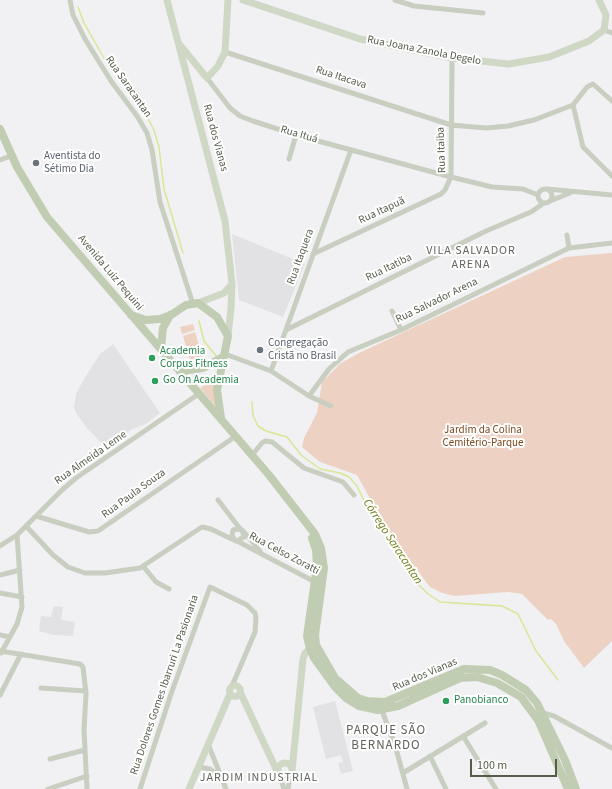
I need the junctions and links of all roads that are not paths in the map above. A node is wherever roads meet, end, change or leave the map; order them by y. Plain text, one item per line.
1 (70, 0) edge
2 (166, 0) edge
3 (228, 0) edge
4 (243, 0) edge
5 (395, 0) edge
6 (599, 0) edge
7 (483, 13) dead end
8 (604, 30) junction
9 (612, 33) edge
10 (178, 43) junction
11 (225, 52) junction
12 (452, 58) junction
13 (208, 78) junction
14 (612, 101) edge
15 (573, 105) junction
16 (450, 125) junction
17 (1, 134) edge
18 (296, 135) junction
19 (351, 150) junction
20 (11, 156) junction
21 (1, 159) edge
22 (289, 160) dead end
23 (612, 176) edge
24 (451, 177) junction
25 (523, 189) junction
26 (545, 189) junction
27 (571, 192) junction
28 (611, 194) edge
29 (538, 195) junction
30 (547, 202) junction
31 (567, 235) dead end
32 (612, 243) edge
33 (569, 248) junction
34 (313, 254) junction
35 (232, 284) junction
36 (196, 303) junction
37 (392, 311) dead end
38 (131, 315) junction
39 (171, 315) junction
40 (286, 330) junction
41 (401, 330) junction
42 (228, 336) junction
43 (161, 348) junction
44 (224, 356) junction
45 (178, 369) junction
46 (271, 372) junction
47 (200, 394) junction
48 (309, 396) junction
49 (331, 406) dead end
50 (221, 418) junction
51 (236, 436) junction
52 (252, 455) junction
53 (354, 495) dead end
54 (218, 500) dead end
55 (36, 516) junction
56 (26, 526) junction
57 (242, 531) junction
58 (17, 535) junction
59 (236, 540) junction
60 (2, 544) edge
61 (262, 553) junction
62 (143, 566) junction
63 (20, 570) junction
64 (0, 575) edge
65 (318, 584) junction
66 (169, 589) dead end
67 (0, 593) edge
68 (22, 596) junction
69 (0, 635) edge
70 (9, 638) junction
71 (313, 647) junction
72 (1, 651) edge
73 (21, 654) junction
74 (41, 688) dead end
75 (231, 690) junction
76 (86, 691) junction
77 (0, 695) edge
78 (381, 706) junction
79 (543, 713) junction
80 (485, 723) dead end
81 (464, 736) junction
82 (208, 744) junction
83 (295, 748) junction
84 (612, 748) edge
85 (85, 750) junction
86 (267, 750) junction
87 (430, 756) junction
88 (50, 759) dead end
89 (285, 763) junction
90 (199, 766) junction
91 (291, 773) junction
92 (403, 773) junction
93 (278, 774) junction
94 (87, 776) junction
95 (222, 778) junction
96 (48, 789) edge
97 (87, 789) edge
98 (140, 789) edge
99 (189, 789) edge
100 (226, 789) edge
101 (284, 789) edge
102 (288, 789) edge
103 (407, 789) edge
104 (446, 789) edge
105 (496, 789) edge
106 (568, 789) edge
107 (576, 789) edge

1 - 36 street, Rua Saracantan
2 - 10 street, Rua dos Vianas
3 - 11 street
4 - 12 street, Rua Joana Zanola Degelo
5 - 7 street
6 - 8 street
8 - 9 street
8 - 12 street, Rua Joana Zanola Degelo
10 - 13 street, Rua Ituá
10 - 35 street, Rua dos Vianas
11 - 13 street
11 - 16 street, Rua Itacava
12 - 16 street, Rua Itaiba
13 - 18 street, Rua Ituá
14 - 15 street
15 - 16 street, Rua Itacava
15 - 23 street
16 - 24 street, Rua Itaiba
17 - 20 main road, Avenida Luiz Pequini
18 - 19 street, Rua Ituá
18 - 22 street
19 - 24 street, Rua Ituá
19 - 34 street, Rua Itaquera
20 - 21 street
20 - 38 main road, Avenida Luiz Pequini
24 - 25 street, Rua Itaiba
24 - 34 street, Rua Itapuã
25 - 26 street
25 - 29 street, Rua Itaiba
26 - 27 street
26 - 29 street
26 - 30 street
27 - 28 street
27 - 30 street, Rua Itatiba
29 - 30 street
30 - 40 street, Rua Itatiba
31 - 33 street
32 - 33 street, Rua Salvador Arena
33 - 41 street, Rua Salvador Arena
34 - 40 street, Rua Itaquera
35 - 36 street
35 - 42 street, Rua dos Vianas
36 - 39 main road
36 - 42 main road
37 - 41 street
38 - 39 main road
38 - 43 main road, Avenida Luiz Pequini
39 - 43 main road
40 - 46 street, Rua Itaquera
41 - 48 street, Rua Salvador Arena
42 - 44 main road, Rua dos Vianas
43 - 45 main road, Avenida Luiz Pequini
44 - 45 main road
44 - 46 street
44 - 50 main road, Rua dos Vianas
45 - 47 main road, Avenida Luiz Pequini
46 - 48 street
47 - 50 main road, Avenida Luiz Pequini
47 - 55 street, Rua Almeida Leme
48 - 49 street
50 - 51 main road, Rua dos Vianas
51 - 52 main road, Rua dos Vianas
51 - 55 street, Rua Paula Souza
52 - 53 street
52 - 65 main road, Rua dos Vianas
54 - 57 street
55 - 56 street, Rua Almeida Leme
56 - 58 street, Rua Almeida Leme
56 - 62 street, Rua Celso Zoratti
57 - 59 street
57 - 59 street
57 - 61 street
58 - 60 street, Rua Almeida Leme
58 - 63 street
59 - 61 street, Rua Celso Zoratti
59 - 62 street, Rua Celso Zoratti
61 - 65 street, Rua Celso Zoratti
62 - 66 street
63 - 64 street
63 - 68 street
65 - 71 main road, Rua dos Vianas
67 - 68 street
68 - 70 street
69 - 70 street
70 - 72 street
71 - 78 main road, Rua dos Vianas
71 - 83 street
72 - 73 street
73 - 76 street
73 - 77 street
74 - 76 street
75 - 82 street
75 - 86 street
75 - 98 street, Rua Dolores Gomes Ibarruri La Pasionaria
76 - 85 street
78 - 79 main road, Rua dos Vianas
78 - 92 street
78 - 106 main road, Rua dos Vianas
79 - 84 street
79 - 107 main road, Rua dos Vianas
80 - 81 street
81 - 87 street
81 - 105 street
82 - 90 street
82 - 95 street
83 - 89 street
83 - 91 street
85 - 88 street
85 - 94 street
86 - 89 street
86 - 93 street
87 - 92 street
87 - 104 street
89 - 91 street
89 - 93 street
90 - 95 street
90 - 99 street
91 - 93 street
91 - 102 street
92 - 103 street
93 - 101 street
94 - 96 street
94 - 97 street
95 - 100 street

